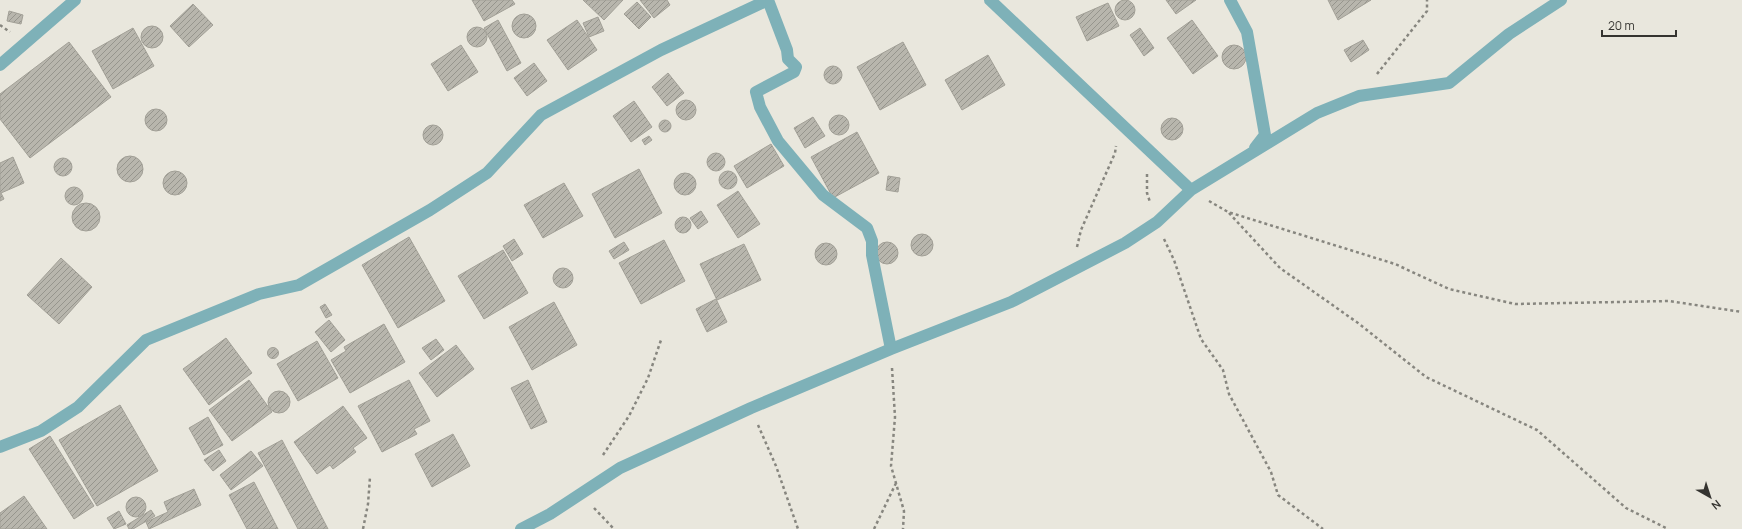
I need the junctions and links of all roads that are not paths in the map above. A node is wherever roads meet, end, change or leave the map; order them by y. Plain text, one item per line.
1 (74, 0) edge
2 (768, 0) edge
3 (990, 0) edge
4 (1230, 0) edge
5 (1561, 0) edge
6 (0, 65) edge
7 (1251, 153) junction
8 (1191, 190) junction
9 (891, 349) junction
10 (0, 447) edge
11 (521, 529) edge

1 - 6 street
2 - 9 street
2 - 10 street
3 - 8 street
4 - 7 street
5 - 7 street
7 - 8 street
8 - 9 street
9 - 11 street

